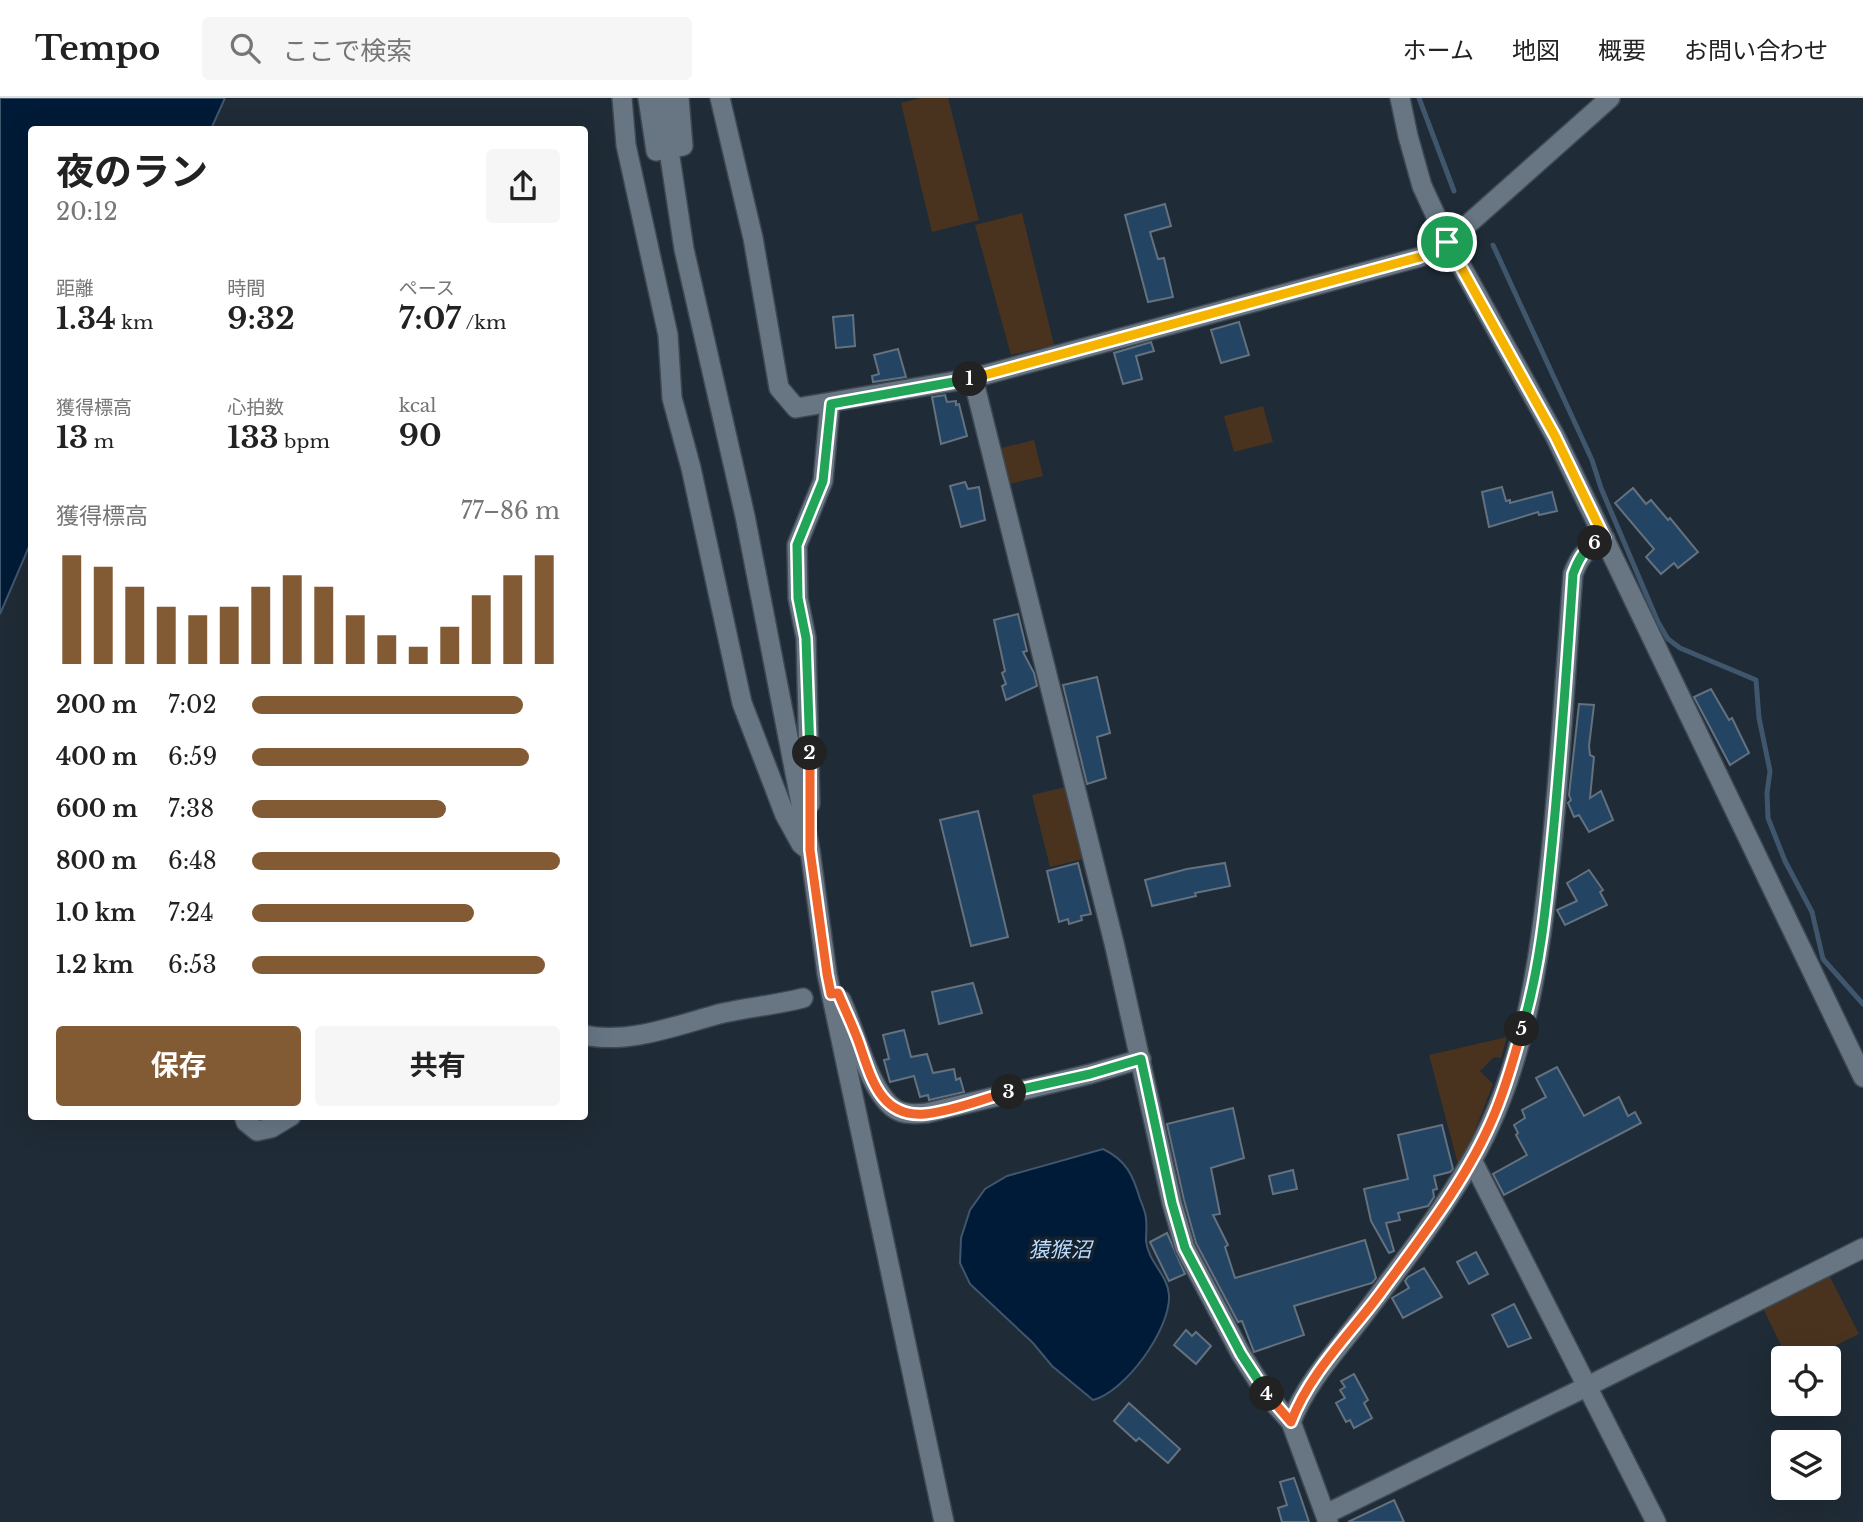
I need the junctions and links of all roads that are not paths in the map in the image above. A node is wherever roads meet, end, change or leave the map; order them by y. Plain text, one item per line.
1 (622, 98) edge
2 (648, 98) edge
3 (661, 98) edge
4 (679, 98) edge
5 (720, 98) edge
6 (1400, 98) edge
7 (1610, 98) edge
8 (669, 149) junction
9 (1447, 242) junction
10 (974, 378) junction
11 (831, 404) junction
12 (1605, 539) junction
13 (810, 850) junction
14 (831, 994) junction
15 (803, 998) dead end
16 (588, 1036) edge
17 (1141, 1059) junction
18 (1863, 1077) edge
19 (245, 1120) edge
20 (284, 1120) edge
21 (1472, 1160) junction
22 (1863, 1248) edge
23 (1588, 1386) junction
24 (1291, 1422) junction
25 (1327, 1518) edge
26 (944, 1522) edge
27 (1656, 1522) edge

1 - 13 street
2 - 8 street
3 - 8 street
4 - 8 street
5 - 11 street
6 - 9 street
7 - 9 street
8 - 13 street
9 - 10 street
9 - 12 street
10 - 11 street
10 - 17 street
11 - 13 street
12 - 18 street
12 - 21 street
13 - 14 street
14 - 17 street
14 - 26 street
15 - 16 street
17 - 24 street
19 - 20 street
21 - 23 street
21 - 24 street
22 - 23 street
23 - 25 street
23 - 27 street
24 - 25 street

